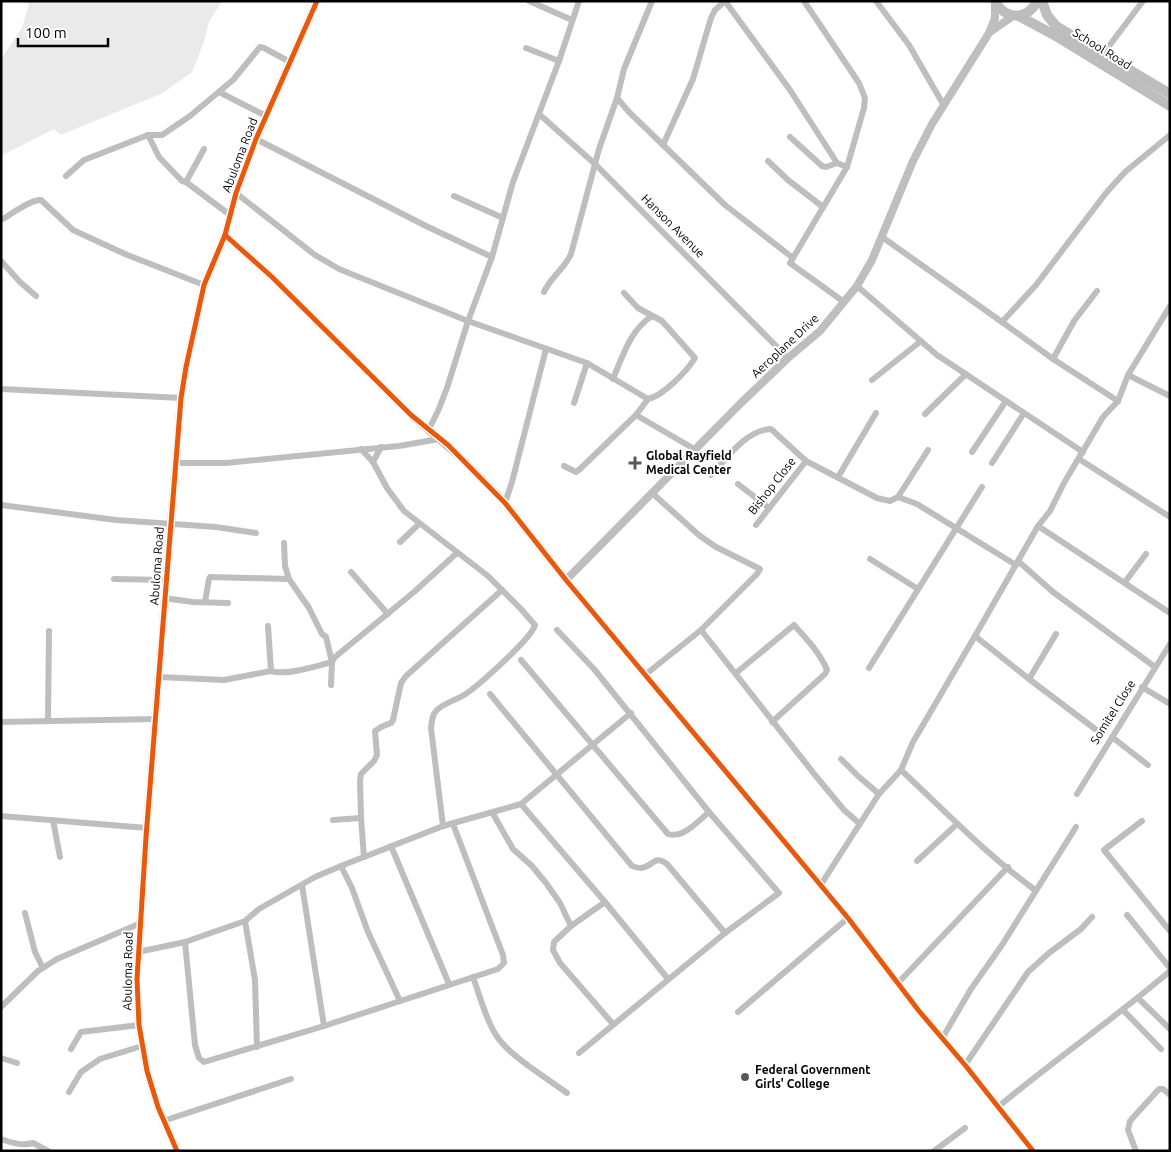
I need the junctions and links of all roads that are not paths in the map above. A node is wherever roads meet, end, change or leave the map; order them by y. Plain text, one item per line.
1 (317, 1) edge
2 (529, 1) edge
3 (580, 1) edge
4 (652, 1) edge
5 (725, 1) edge
6 (804, 1) edge
7 (876, 1) edge
8 (1037, 1) edge
9 (1042, 1) edge
10 (1143, 1) edge
11 (995, 2) edge
12 (1016, 16) junction
13 (572, 20) junction
14 (989, 33) junction
15 (526, 48) dead end
16 (1102, 54) junction
17 (559, 61) junction
18 (290, 62) junction
19 (218, 92) junction
20 (1170, 94) edge
21 (617, 98) junction
22 (943, 104) junction
23 (1170, 106) edge
24 (539, 114) junction
25 (266, 116) junction
26 (148, 135) junction
27 (1170, 135) edge
28 (790, 137) dead end
29 (256, 139) junction
30 (663, 145) junction
31 (204, 149) dead end
32 (768, 161) dead end
33 (838, 163) junction
34 (595, 164) junction
35 (847, 167) junction
36 (66, 176) dead end
37 (186, 182) junction
38 (236, 193) junction
39 (454, 196) dead end
40 (824, 207) junction
41 (230, 215) junction
42 (503, 218) junction
43 (1, 220) edge
44 (225, 235) junction
45 (882, 237) junction
46 (492, 257) junction
47 (793, 258) junction
48 (1, 261) edge
49 (204, 285) junction
50 (857, 286) junction
51 (1097, 291) dead end
52 (544, 292) dead end
53 (624, 293) dead end
54 (36, 296) dead end
55 (844, 302) junction
56 (1170, 306) edge
57 (652, 316) junction
58 (468, 321) junction
59 (1002, 322) junction
60 (922, 341) junction
61 (546, 349) junction
62 (788, 358) junction
63 (1053, 359) junction
64 (587, 363) junction
65 (966, 374) junction
66 (1128, 375) junction
67 (613, 379) junction
68 (872, 380) dead end
69 (1, 389) edge
70 (1170, 396) edge
71 (181, 398) junction
72 (648, 399) junction
73 (1006, 401) junction
74 (1118, 401) junction
75 (574, 402) dead end
76 (876, 413) dead end
77 (1024, 413) junction
78 (925, 414) dead end
79 (636, 415) junction
80 (428, 431) junction
81 (439, 439) junction
82 (381, 447) junction
83 (361, 449) junction
84 (696, 450) junction
85 (928, 450) dead end
86 (972, 452) dead end
87 (1082, 452) junction
88 (1079, 459) junction
89 (806, 461) junction
90 (372, 462) junction
91 (175, 463) junction
92 (992, 463) dead end
93 (564, 466) dead end
94 (711, 475) dead end
95 (838, 477) junction
96 (738, 484) dead end
97 (982, 486) dead end
98 (652, 493) junction
99 (898, 497) junction
100 (505, 502) junction
101 (1, 504) edge
102 (769, 508) junction
103 (1170, 517) edge
104 (170, 523) junction
105 (419, 524) junction
106 (756, 525) dead end
107 (1038, 526) junction
108 (956, 529) junction
109 (256, 532) dead end
110 (400, 542) dead end
111 (284, 543) dead end
112 (457, 552) junction
113 (1146, 554) dead end
114 (870, 559) dead end
115 (1017, 563) junction
116 (351, 572) dead end
117 (114, 579) dead end
118 (289, 579) junction
119 (166, 580) junction
120 (566, 580) junction
121 (1125, 582) junction
122 (918, 589) junction
123 (502, 590) junction
124 (164, 598) junction
125 (206, 602) junction
126 (228, 603) dead end
127 (1170, 613) edge
128 (388, 614) junction
129 (268, 626) dead end
130 (557, 630) dead end
131 (701, 630) junction
132 (49, 631) dead end
133 (1056, 634) dead end
134 (975, 636) junction
135 (1170, 644) edge
136 (521, 660) dead end
137 (332, 662) junction
138 (1155, 667) junction
139 (869, 668) dead end
140 (271, 671) junction
141 (736, 673) junction
142 (645, 675) junction
143 (159, 677) junction
144 (1029, 679) junction
145 (331, 685) dead end
146 (1142, 687) junction
147 (490, 694) dead end
148 (1170, 704) edge
149 (631, 713) junction
150 (156, 719) junction
151 (48, 720) junction
152 (1, 722) edge
153 (772, 722) junction
154 (1099, 732) dead end
155 (1112, 737) junction
156 (594, 744) junction
157 (841, 759) dead end
158 (1148, 765) dead end
159 (901, 770) junction
160 (557, 776) junction
161 (879, 794) junction
162 (1077, 794) dead end
163 (521, 804) junction
164 (492, 812) junction
165 (709, 812) junction
166 (1, 816) edge
167 (361, 818) junction
168 (53, 820) junction
169 (334, 820) dead end
170 (1142, 821) dead end
171 (453, 824) junction
172 (860, 824) junction
173 (957, 824) junction
174 (443, 826) junction
175 (1076, 827) dead end
176 (147, 828) junction
177 (392, 846) junction
178 (60, 856) dead end
179 (364, 857) junction
180 (916, 861) dead end
181 (341, 866) junction
182 (1008, 868) junction
183 (302, 886) junction
184 (820, 886) junction
185 (1036, 890) junction
186 (605, 902) junction
187 (24, 913) dead end
188 (1127, 915) dead end
189 (1092, 917) dead end
190 (848, 918) junction
191 (245, 921) junction
192 (141, 923) junction
193 (571, 926) junction
194 (1170, 931) edge
195 (725, 932) junction
196 (184, 942) junction
197 (138, 952) junction
198 (43, 968) junction
199 (1170, 970) edge
200 (473, 977) junction
201 (668, 979) junction
202 (898, 983) junction
203 (449, 984) junction
204 (1138, 998) junction
205 (400, 1001) junction
206 (1, 1007) edge
207 (1123, 1010) junction
208 (738, 1012) dead end
209 (614, 1024) junction
210 (139, 1025) junction
211 (324, 1026) junction
212 (1170, 1029) edge
213 (943, 1037) junction
214 (142, 1046) junction
215 (257, 1046) junction
216 (1161, 1049) dead end
217 (71, 1050) dead end
218 (579, 1052) dead end
219 (1, 1058) edge
220 (18, 1063) dead end
221 (965, 1065) junction
222 (291, 1079) dead end
223 (68, 1092) dead end
224 (567, 1093) dead end
225 (1170, 1095) edge
226 (998, 1106) junction
227 (163, 1121) junction
228 (965, 1128) dead end
229 (1, 1139) edge
230 (26, 1148) edge
231 (48, 1151) edge
232 (177, 1151) edge
233 (934, 1151) edge
234 (1033, 1151) edge
235 (1136, 1151) edge

1 - 18 street, Abuloma Road
2 - 13 street
3 - 13 street
4 - 21 street
5 - 30 street
5 - 33 street
6 - 35 street
7 - 22 street
8 - 12 main road
9 - 16 main road
10 - 16 street
11 - 12 main road, School Road
11 - 14 street
12 - 14 street
12 - 23 main road, School Road
13 - 17 street
14 - 22 street, Aeroplane Drive
15 - 17 street
16 - 20 main road
17 - 24 street
18 - 19 street
18 - 25 street, Abuloma Road
19 - 25 street
19 - 26 street
21 - 30 street
21 - 34 street
22 - 45 street, Aeroplane Drive
24 - 34 street, Hanson Avenue
24 - 42 street
25 - 29 street, Abuloma Road
26 - 36 street
26 - 37 street
27 - 59 street
28 - 33 street
29 - 38 street, Abuloma Road
29 - 46 street
30 - 47 street
31 - 37 street
32 - 40 street
33 - 35 street
34 - 52 street
34 - 62 street, Hanson Avenue
35 - 40 street
37 - 41 street
38 - 41 street, Abuloma Road
38 - 58 street
39 - 42 street
40 - 47 street
41 - 44 street, Abuloma Road
42 - 46 street
43 - 49 street
44 - 49 street, Abuloma Road
44 - 80 street
45 - 50 street, Aeroplane Drive
45 - 59 street
46 - 58 street
47 - 55 street
48 - 54 street
49 - 71 street, Abuloma Road
50 - 55 street, Aeroplane Drive
50 - 60 street
51 - 63 street
53 - 57 street
55 - 62 street, Aeroplane Drive
56 - 66 street
57 - 67 street
57 - 72 street
58 - 61 street
58 - 80 street
59 - 63 street
60 - 65 street
60 - 68 street
61 - 64 street
61 - 100 street
62 - 84 street, Aeroplane Drive
63 - 74 street
64 - 67 street
64 - 75 street
65 - 73 street
65 - 78 street
66 - 70 street
66 - 74 street
67 - 72 street
69 - 71 street
71 - 91 street, Abuloma Road
72 - 79 street
73 - 77 street
73 - 86 street
74 - 87 street
76 - 95 street
77 - 87 street
77 - 92 street
79 - 84 street
79 - 93 street
80 - 81 street
81 - 82 street
81 - 100 street
82 - 83 street
82 - 90 street
83 - 90 street
83 - 91 street
84 - 98 street, Aeroplane Drive
85 - 99 street
87 - 88 street
88 - 103 street
88 - 107 street
89 - 94 street
89 - 95 street
89 - 102 street, Bishop Close
90 - 105 street
91 - 104 street, Abuloma Road
95 - 99 street
96 - 102 street
97 - 108 street
98 - 120 street, Aeroplane Drive
98 - 131 street
99 - 108 street
100 - 120 street
101 - 104 street
102 - 106 street, Bishop Close
104 - 109 street
104 - 119 street, Abuloma Road
105 - 110 street
105 - 112 street
107 - 115 street
107 - 121 street
108 - 115 street
108 - 122 street
111 - 118 street
112 - 123 street
112 - 128 street
113 - 121 street
114 - 122 street
115 - 134 street
115 - 138 street
116 - 128 street
117 - 119 street
118 - 125 street
118 - 137 street
119 - 124 street, Abuloma Road
120 - 142 street
121 - 127 street
122 - 139 street
123 - 167 street
123 - 174 street
124 - 125 street
124 - 143 street, Abuloma Road
125 - 126 street
128 - 137 street
129 - 140 street
130 - 149 street
131 - 141 street
131 - 142 street
132 - 151 street
133 - 144 street
134 - 144 street
134 - 159 street
135 - 138 street, Somitel Close
136 - 156 street
137 - 140 street
137 - 145 street
138 - 146 street, Somitel Close
140 - 143 street
141 - 153 street
141 - 153 street
142 - 184 street
143 - 150 street, Abuloma Road
144 - 154 street
146 - 148 street
146 - 155 street, Somitel Close
147 - 160 street
149 - 156 street
149 - 165 street
150 - 151 street
150 - 176 street, Abuloma Road
151 - 152 street
153 - 172 street
155 - 158 street
155 - 162 street, Somitel Close
156 - 160 street
156 - 165 street
157 - 161 street
159 - 161 street
159 - 173 street
160 - 163 street
160 - 195 street
161 - 172 street
163 - 164 street
163 - 186 street
164 - 171 street
164 - 193 street
165 - 195 street
166 - 168 street
167 - 169 street
167 - 179 street
168 - 176 street
168 - 178 street
170 - 194 street
171 - 174 street
171 - 200 street
172 - 184 street
173 - 180 street
173 - 182 street
174 - 177 street
175 - 185 street
176 - 192 street, Abuloma Road
177 - 179 street
177 - 203 street
179 - 181 street
181 - 183 street
181 - 205 street
182 - 185 street
182 - 202 street
183 - 191 street
183 - 211 street
184 - 190 street
185 - 213 street
186 - 193 street
186 - 201 street
187 - 198 street
188 - 199 street
189 - 221 street
190 - 202 street
190 - 208 street
191 - 196 street
191 - 215 street
192 - 197 street, Abuloma Road
192 - 198 street
193 - 209 street
195 - 201 street
196 - 197 street
196 - 215 street
197 - 210 street, Abuloma Road
198 - 206 street
199 - 204 street
200 - 203 street
200 - 224 street
201 - 209 street
202 - 213 street
203 - 205 street
204 - 207 street
204 - 212 street
205 - 211 street
207 - 216 street
207 - 226 street
209 - 218 street
210 - 214 street, Abuloma Road
210 - 217 street
211 - 215 street
213 - 221 street
214 - 223 street
214 - 227 street, Abuloma Road
219 - 220 street
221 - 226 street
222 - 227 street
225 - 235 street
226 - 234 street
227 - 232 street, Abuloma Road
228 - 233 street
229 - 230 street
230 - 231 street

